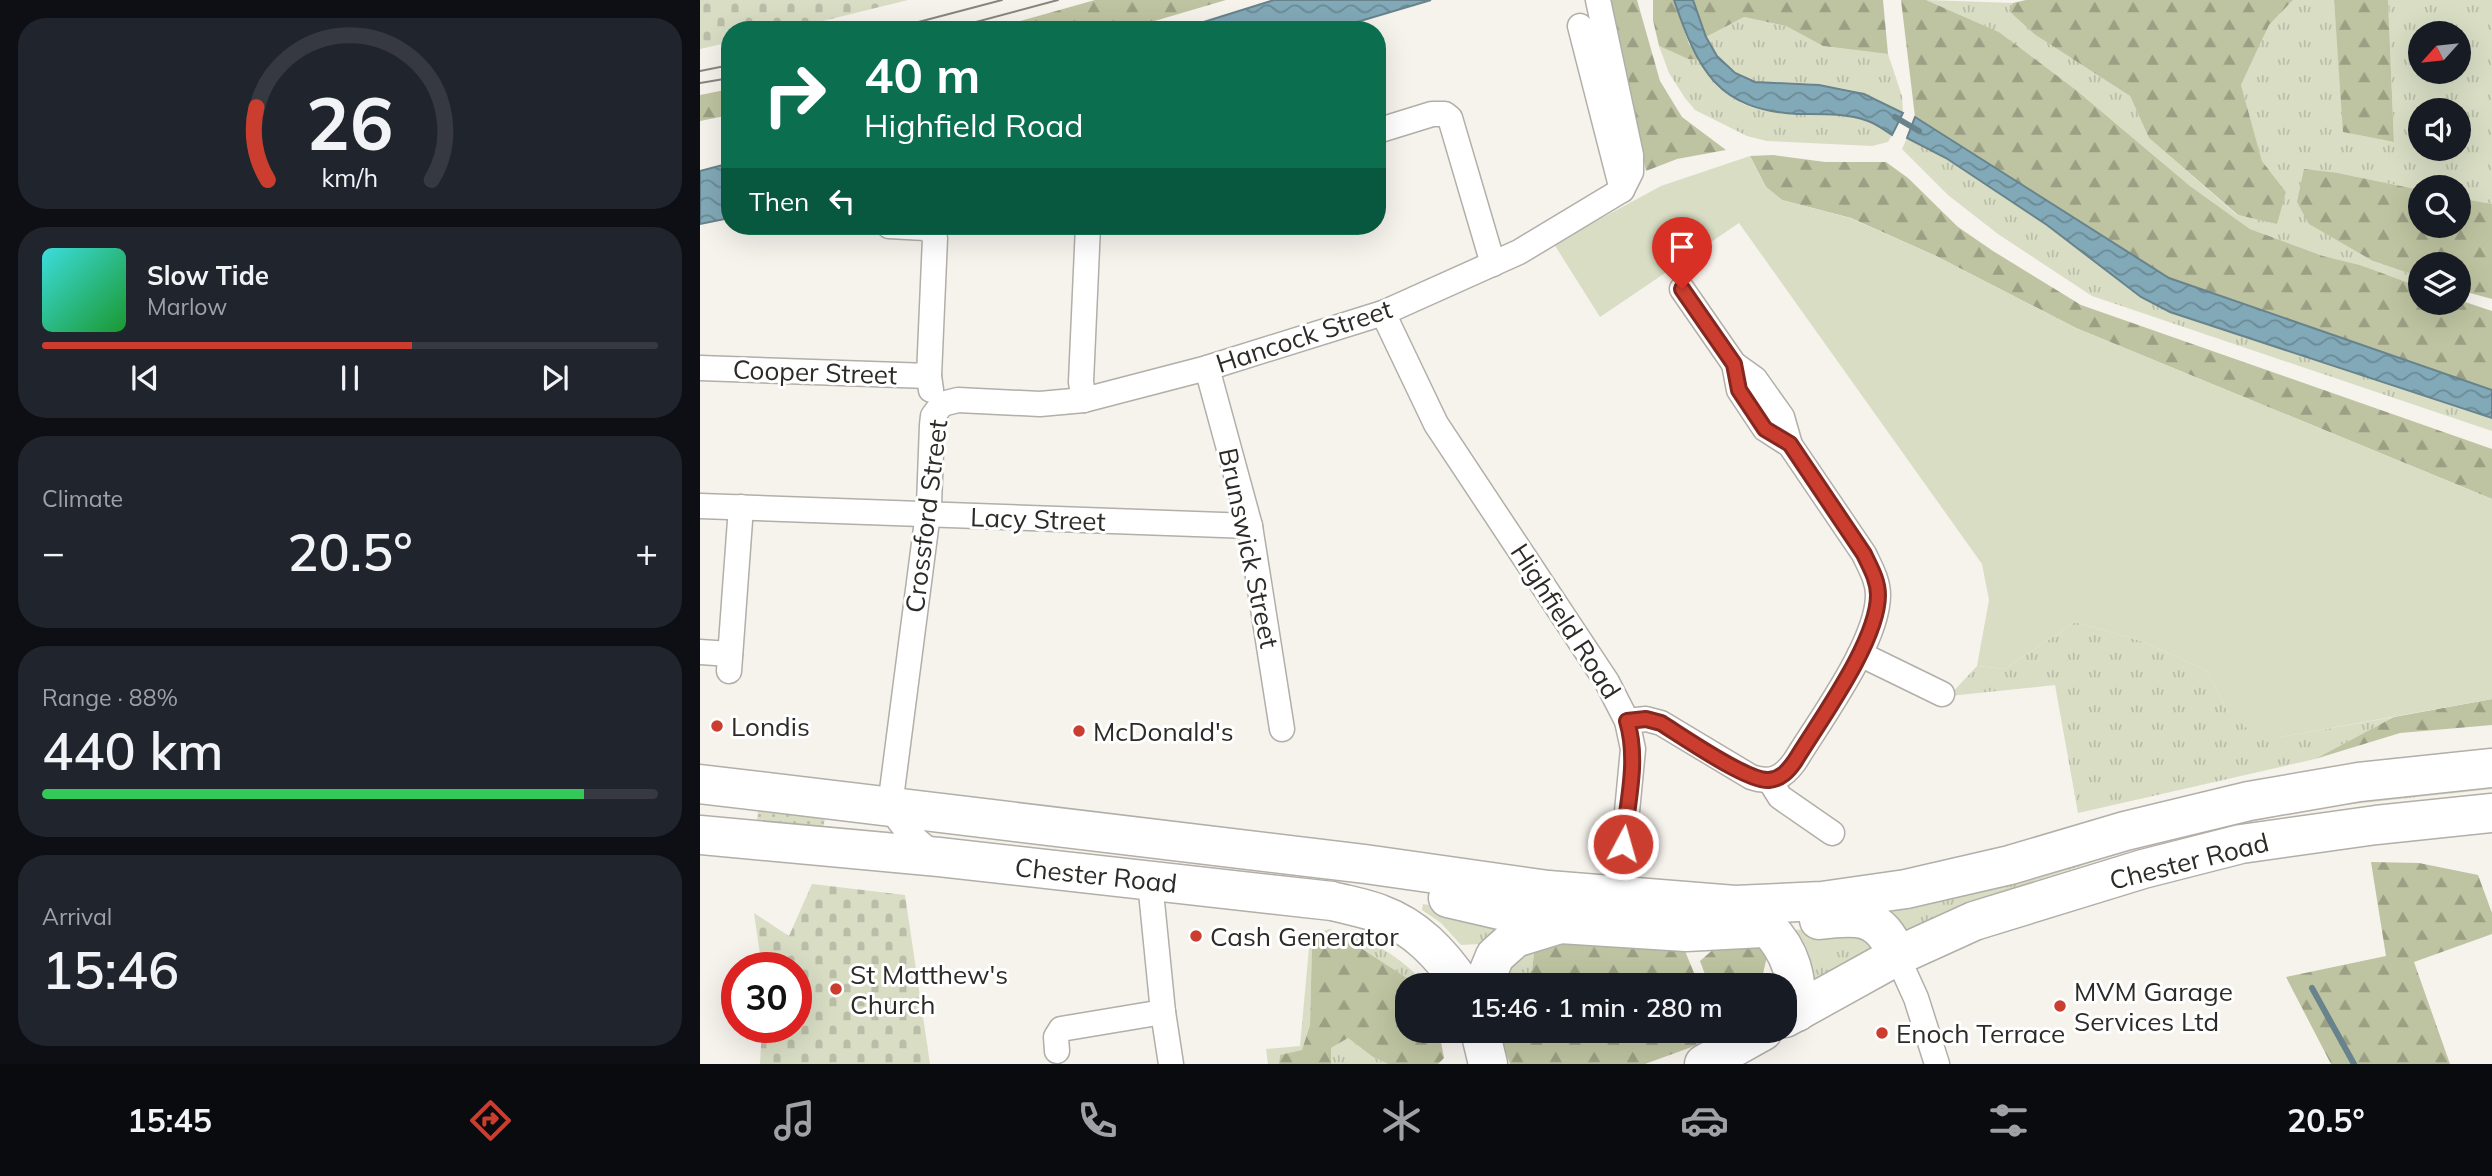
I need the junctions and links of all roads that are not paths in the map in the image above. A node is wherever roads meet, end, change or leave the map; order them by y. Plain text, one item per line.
1 (1598, 0) edge
2 (1580, 26) dead end
3 (1386, 128) edge
4 (1626, 181) junction
5 (933, 235) edge
6 (1088, 235) edge
7 (1493, 264) junction
8 (1682, 289) dead end
9 (1383, 313) junction
10 (700, 368) edge
11 (1208, 368) junction
12 (929, 376) junction
13 (1084, 400) junction
14 (942, 404) junction
15 (700, 506) edge
16 (741, 507) junction
17 (927, 515) junction
18 (1250, 526) junction
19 (700, 652) edge
20 (1860, 654) junction
21 (1942, 694) dead end
22 (1627, 721) junction
23 (1282, 729) dead end
24 (2492, 768) edge
25 (1770, 780) junction
26 (700, 784) edge
27 (890, 806) junction
28 (2492, 813) edge
29 (1832, 833) dead end
30 (700, 835) edge
31 (939, 858) junction
32 (1366, 864) junction
33 (1150, 882) junction
34 (1906, 889) junction
35 (1619, 895) junction
36 (1843, 917) junction
37 (1560, 924) junction
38 (1767, 927) junction
39 (1898, 956) junction
40 (1454, 973) edge
41 (1488, 973) edge
42 (1793, 973) edge
43 (1163, 1012) junction
44 (1797, 1012) edge
45 (1483, 1043) edge
46 (1742, 1043) edge
47 (1057, 1051) dead end
48 (1171, 1064) edge
49 (1488, 1064) edge
50 (1704, 1064) edge
51 (1937, 1064) edge

1 - 4 street
2 - 4 street
3 - 7 street
4 - 7 street, Hancock Street
5 - 12 street, Crossford Street
6 - 13 street
7 - 9 street, Hancock Street
8 - 20 street
9 - 11 street, Hancock Street
9 - 22 street, Highfield Road
10 - 12 street, Cooper Street
11 - 13 street, Hancock Street
11 - 18 street, Brunswick Street
12 - 14 street, Crossford Street
13 - 14 street, Hancock Street
14 - 17 street, Crossford Street
15 - 16 street, Lacy Street
16 - 17 street, Lacy Street
16 - 19 street
17 - 18 street, Lacy Street
17 - 27 street, Crossford Street
18 - 23 street, Brunswick Street
20 - 21 street
20 - 25 street
22 - 25 street, Highfield Road
22 - 35 street
24 - 34 highway, Chester Road
25 - 29 street
26 - 27 highway, Chester Road
27 - 31 street
27 - 32 highway, Chester Road
28 - 39 highway, Chester Road
30 - 31 highway, Chester Road
31 - 33 highway, Chester Road
32 - 35 highway, Chester Road
32 - 37 highway, Chester Road
33 - 40 highway, Chester Road
33 - 43 street
34 - 35 highway, Chester Road
34 - 36 highway, Chester Road
36 - 38 highway, Chester Road
36 - 39 highway, Chester Road
37 - 38 highway, Chester Road
37 - 41 highway, Chester Road
38 - 42 highway, Chester Road
39 - 44 highway, Chester Road
39 - 51 street
43 - 47 street
43 - 48 street
45 - 49 highway
46 - 50 highway

